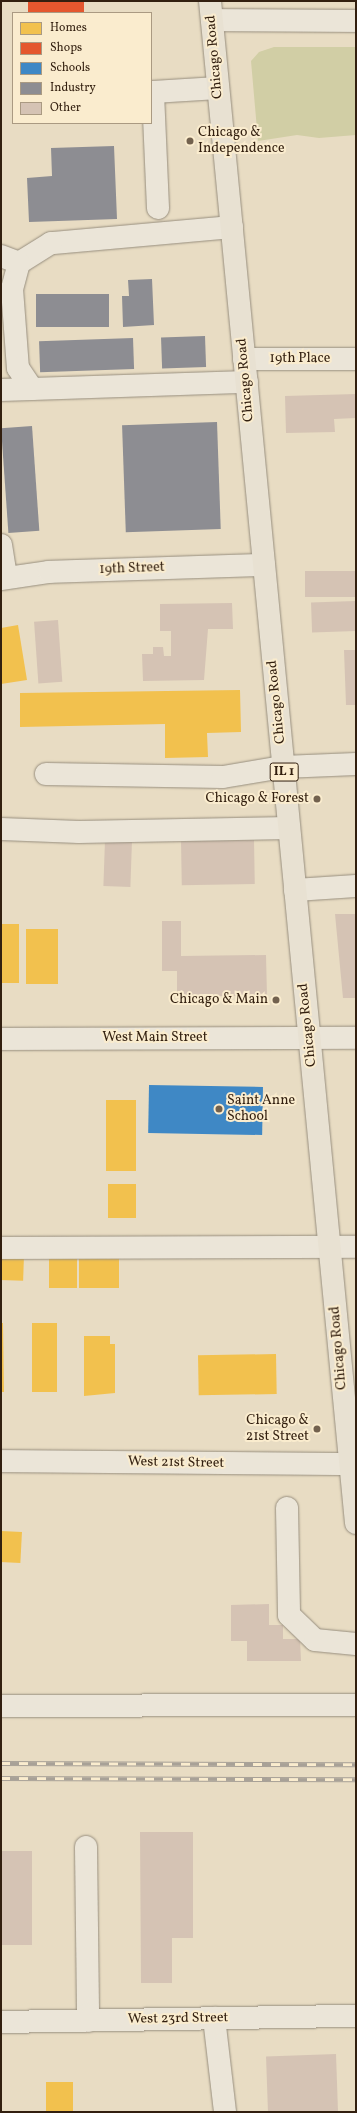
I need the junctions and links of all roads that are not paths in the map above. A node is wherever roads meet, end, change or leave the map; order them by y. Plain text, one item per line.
1 (211, 11) edge
2 (356, 20) edge
3 (218, 88) junction
4 (158, 208) dead end
5 (232, 227) junction
6 (10, 259) edge
7 (244, 359) junction
8 (356, 359) edge
9 (246, 382) junction
10 (32, 389) junction
11 (1, 390) edge
12 (1, 545) edge
13 (264, 565) junction
14 (4, 578) edge
15 (356, 764) edge
16 (283, 767) junction
17 (46, 774) dead end
18 (290, 828) junction
19 (1, 829) edge
20 (356, 886) edge
21 (295, 890) junction
22 (310, 1038) junction
23 (356, 1038) edge
24 (1, 1039) edge
25 (330, 1247) junction
26 (356, 1247) edge
27 (1, 1248) edge
28 (350, 1401) edge
29 (1, 1461) edge
30 (353, 1464) edge
31 (287, 1508) dead end
32 (356, 1523) edge
33 (356, 1644) edge
34 (356, 1705) edge
35 (1, 1706) edge
36 (86, 1847) dead end
37 (356, 2016) edge
38 (214, 2018) junction
39 (88, 2021) junction
40 (1, 2022) edge
41 (225, 2112) edge

1 - 2 street
1 - 3 main road, Chicago Road / IL 1
3 - 4 street
3 - 5 main road, Chicago Road / IL 1
5 - 6 street
5 - 7 main road, Chicago Road / IL 1
6 - 10 street
7 - 8 street, 19th Place
7 - 9 main road, Chicago Road / IL 1
9 - 10 street
9 - 13 main road, Chicago Road / IL 1
10 - 11 street
12 - 14 street
13 - 14 street, 19th Street
13 - 16 main road, Chicago Road / IL 1
15 - 16 street
16 - 17 street
16 - 18 main road, Chicago Road / IL 1
18 - 19 street
18 - 21 main road, Chicago Road / IL 1
20 - 21 street
21 - 22 main road, Chicago Road / IL 1
22 - 23 street, West Main Street
22 - 24 street, West Main Street
22 - 25 main road, Chicago Road / IL 1
25 - 26 street
25 - 27 street
25 - 28 main road, Chicago Road / IL 1
28 - 30 main road, Chicago Road / IL 1
29 - 30 street, West 21st Street
30 - 32 main road, Chicago Road / IL 1
31 - 33 street
34 - 35 street
36 - 39 street
37 - 38 street, West 23rd Street
38 - 39 street, West 23rd Street
38 - 41 street
39 - 40 street, West 23rd Street

